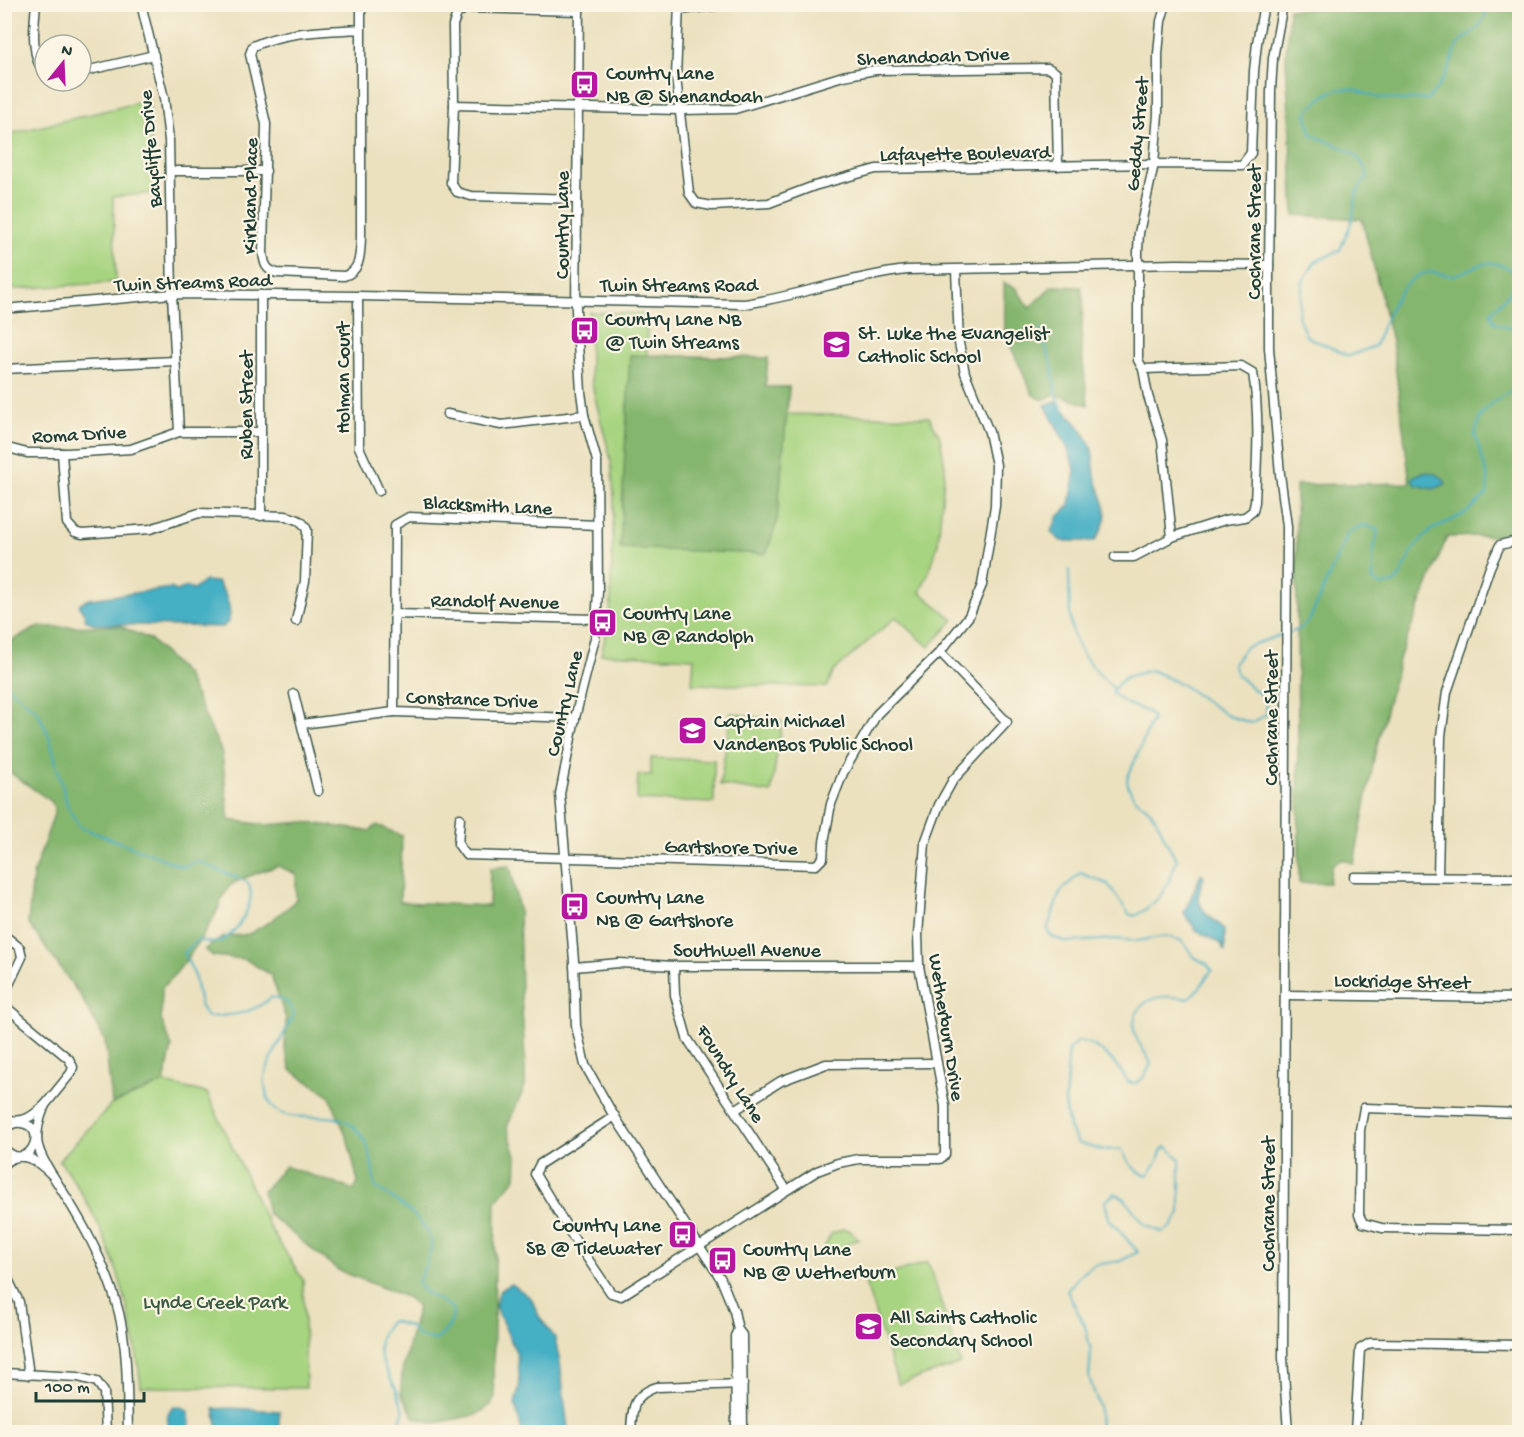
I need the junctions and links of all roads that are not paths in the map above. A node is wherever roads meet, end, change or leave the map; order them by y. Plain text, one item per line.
1 (36, 4) edge
2 (141, 4) edge
3 (361, 4) edge
4 (731, 4) edge
5 (1166, 4) edge
6 (1264, 4) edge
7 (1283, 4) edge
8 (679, 7) edge
9 (579, 8) edge
10 (361, 29) junction
11 (34, 33) edge
12 (154, 55) junction
13 (93, 69) edge
14 (454, 105) junction
15 (578, 107) junction
16 (680, 110) junction
17 (1154, 164) junction
18 (1058, 166) junction
19 (170, 171) junction
20 (266, 171) junction
21 (577, 199) junction
22 (1269, 265) junction
23 (1137, 266) junction
24 (956, 270) junction
25 (172, 294) junction
26 (261, 295) junction
27 (358, 296) junction
28 (576, 301) junction
29 (15, 308) dead end
30 (176, 361) junction
31 (4, 369) edge
32 (1143, 369) junction
33 (447, 414) dead end
34 (584, 415) junction
35 (179, 432) junction
36 (261, 432) junction
37 (4, 447) edge
38 (62, 453) junction
39 (378, 492) dead end
40 (261, 516) junction
41 (598, 525) junction
42 (1172, 537) junction
43 (1520, 540) edge
44 (1115, 557) dead end
45 (394, 614) junction
46 (596, 619) junction
47 (296, 621) dead end
48 (940, 652) junction
49 (294, 694) dead end
50 (394, 712) junction
51 (575, 718) junction
52 (302, 724) junction
53 (318, 791) dead end
54 (460, 818) dead end
55 (565, 858) junction
56 (1354, 877) dead end
57 (1438, 877) junction
58 (1520, 878) edge
59 (4, 935) edge
60 (674, 966) junction
61 (919, 966) junction
62 (574, 967) junction
63 (4, 994) edge
64 (1285, 995) junction
65 (1520, 998) edge
66 (4, 1004) edge
67 (936, 1063) junction
68 (47, 1102) junction
69 (735, 1110) junction
70 (1520, 1113) edge
71 (615, 1116) junction
72 (4, 1119) edge
73 (18, 1122) junction
74 (4, 1130) edge
75 (36, 1139) junction
76 (4, 1148) edge
77 (18, 1156) junction
78 (4, 1164) edge
79 (54, 1176) junction
80 (786, 1189) junction
81 (1520, 1230) edge
82 (700, 1245) junction
83 (4, 1271) edge
84 (1520, 1345) edge
85 (4, 1373) edge
86 (29, 1375) junction
87 (740, 1384) junction
88 (106, 1432) edge
89 (128, 1432) edge
90 (631, 1432) edge
91 (736, 1432) edge
92 (743, 1432) edge
93 (1288, 1432) edge
94 (1355, 1432) edge

1 - 11 street
2 - 12 street, Baycliffe Drive
3 - 10 street, Kirkland Place
4 - 8 street
5 - 17 street, Geddy Street
6 - 17 street, Lafayette Boulevard
7 - 22 street, Cochrane Street
8 - 16 street, Lafayette Boulevard
9 - 14 street
9 - 15 street, Country Lane
10 - 20 street, Kirkland Place
10 - 20 street, Kirkland Place
12 - 13 street
12 - 19 street, Baycliffe Drive
14 - 15 street, Shenandoah Drive
14 - 21 street
15 - 16 street, Shenandoah Drive
15 - 21 street, Country Lane
16 - 18 street, Lafayette Boulevard
16 - 18 street, Shenandoah Drive
17 - 18 street, Lafayette Boulevard
17 - 23 street, Geddy Street
19 - 20 street
19 - 25 street, Baycliffe Drive
21 - 28 street, Country Lane
22 - 23 street, Twin Streams Road
22 - 64 street, Cochrane Street
23 - 24 street, Twin Streams Road
23 - 32 street, Geddy Street
24 - 28 street, Twin Streams Road
24 - 48 street, Gartshore Drive
25 - 26 street, Twin Streams Road
25 - 29 street, Twin Streams Road
25 - 30 street, Baycliffe Drive
26 - 27 street, Twin Streams Road
26 - 36 street, Ruben Street
27 - 28 street, Twin Streams Road
27 - 39 street, Holman Court
28 - 34 street, Country Lane
30 - 31 street
30 - 35 street, Baycliffe Drive
32 - 42 street, Geddy Street
32 - 42 street
33 - 34 street
34 - 41 street, Country Lane
35 - 36 street, Roma Drive
35 - 38 street, Roma Drive
36 - 40 street, Ruben Street
37 - 38 street, Roma Drive
38 - 40 street
40 - 47 street
41 - 45 street, Blacksmith Lane
41 - 46 street, Country Lane
42 - 44 street
43 - 57 street
45 - 46 street, Randolf Avenue
45 - 50 street, Constance Drive
46 - 51 street, Country Lane
48 - 55 street, Gartshore Drive
48 - 61 street, Wetherburn Drive
49 - 52 street
50 - 51 street, Constance Drive
50 - 52 street
51 - 55 street, Country Lane
52 - 53 street
54 - 55 street, Gartshore Drive
55 - 62 street, Country Lane
56 - 57 street
57 - 58 street
59 - 63 street
60 - 61 street, Southwell Avenue
60 - 62 street, Southwell Avenue
60 - 69 street, Foundry Lane
61 - 67 street, Wetherburn Drive
62 - 71 street, Country Lane
64 - 65 street, Lockridge Street
64 - 93 street, Cochrane Street
66 - 68 street
67 - 69 street
67 - 80 street, Wetherburn Drive
68 - 73 street
68 - 75 street
69 - 80 street, Foundry Lane
70 - 81 street
71 - 82 street, Country Lane
71 - 82 street, Wetherburn Drive
72 - 73 street
73 - 74 street
73 - 75 street
75 - 77 street
75 - 79 street
76 - 77 street
77 - 78 street
77 - 79 street
79 - 89 street
80 - 82 street, Wetherburn Drive
82 - 87 street, Country Lane
83 - 86 street
84 - 94 street
85 - 86 street
86 - 88 street
87 - 90 street
87 - 91 street, Country Lane
87 - 92 street, Country Lane

